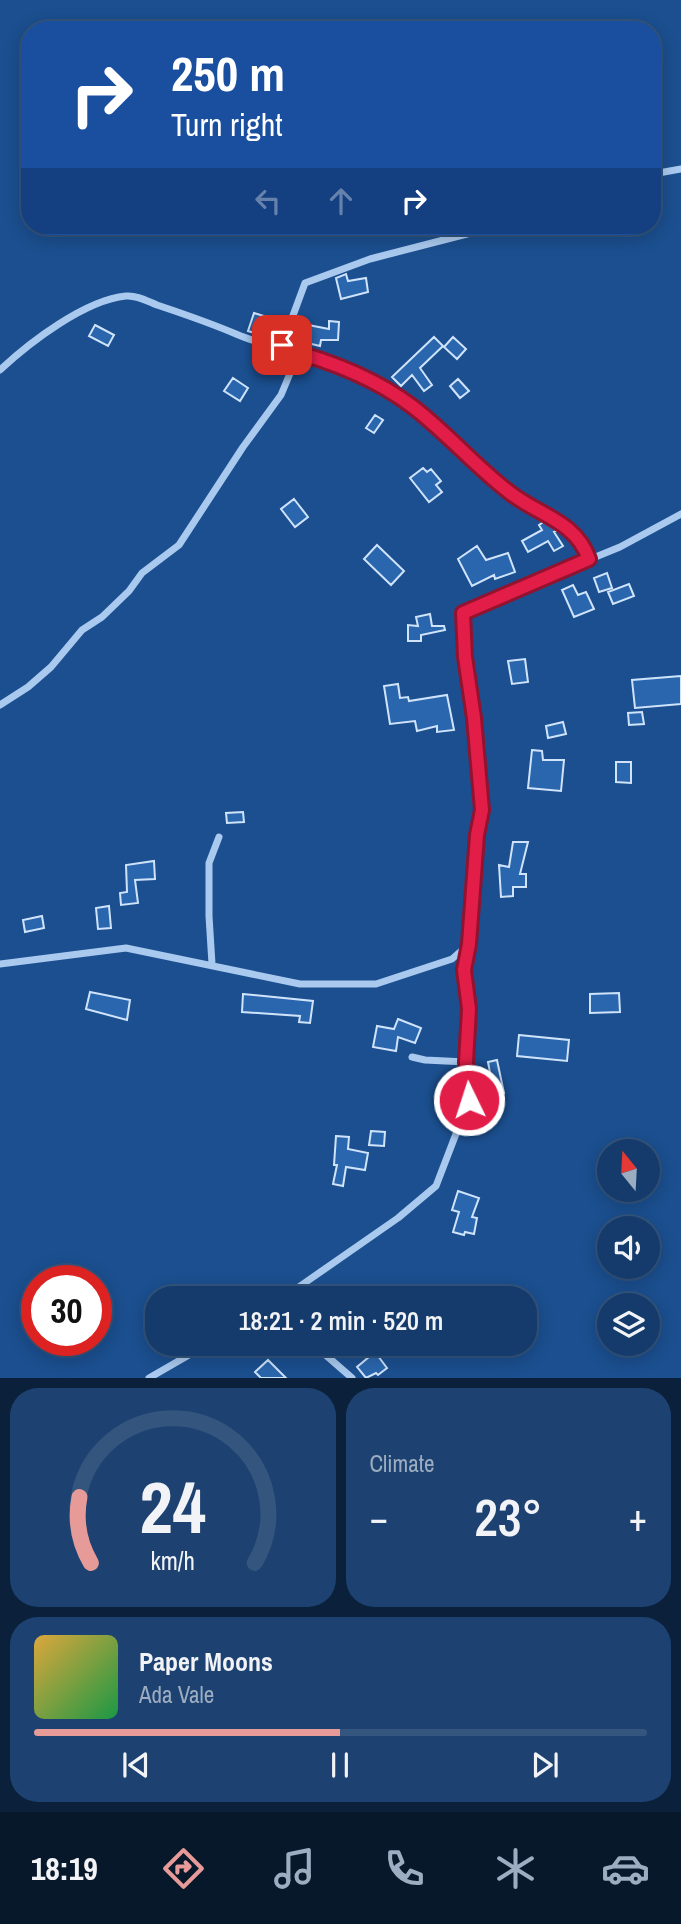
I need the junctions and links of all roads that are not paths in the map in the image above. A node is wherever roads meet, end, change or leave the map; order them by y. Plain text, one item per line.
1 (681, 169) edge
2 (661, 173) edge
3 (463, 235) edge
4 (281, 348) junction
5 (299, 352) junction
6 (0, 370) edge
7 (681, 514) edge
8 (589, 559) junction
9 (0, 705) edge
10 (219, 837) dead end
11 (469, 944) junction
12 (0, 964) edge
13 (212, 964) junction
14 (412, 1057) dead end
15 (466, 1062) junction
16 (306, 1286) edge
17 (187, 1356) edge
18 (327, 1356) edge
19 (149, 1378) edge
20 (352, 1378) edge

1 - 2 street
3 - 4 street
4 - 5 street
4 - 6 street
5 - 8 street
5 - 9 street
7 - 8 street
8 - 11 street
10 - 13 street
11 - 13 street
11 - 15 street
12 - 13 street
14 - 15 street
15 - 16 street
17 - 19 street
18 - 20 street

